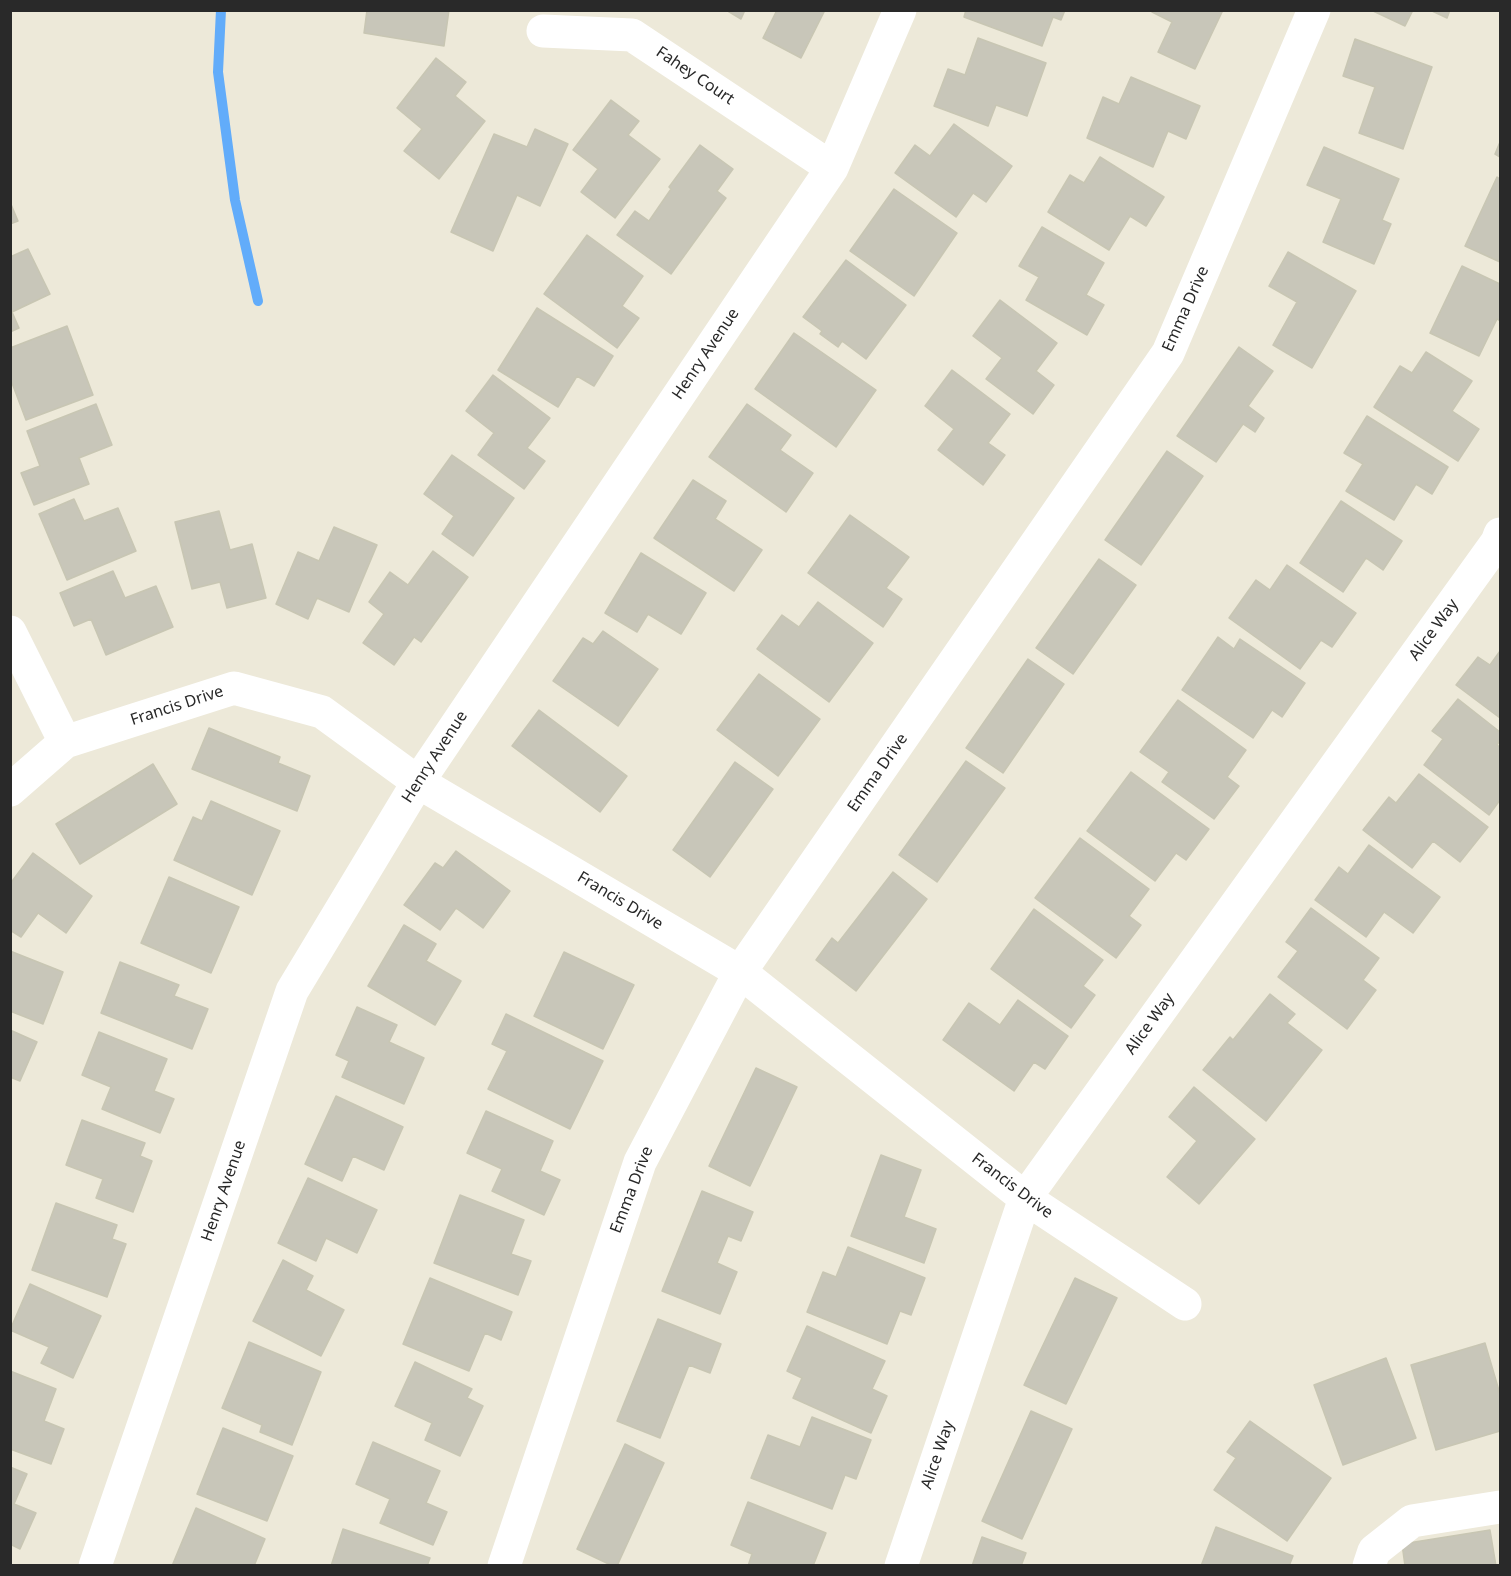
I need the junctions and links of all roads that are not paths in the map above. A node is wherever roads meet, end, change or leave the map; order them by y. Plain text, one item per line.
1 (900, 10) edge
2 (1314, 10) edge
3 (543, 31) dead end
4 (832, 168) junction
5 (1500, 534) edge
6 (10, 632) edge
7 (65, 742) junction
8 (418, 782) junction
9 (10, 790) edge
10 (740, 972) junction
11 (1024, 1198) junction
12 (1185, 1304) dead end
13 (1500, 1507) edge
14 (95, 1566) edge
15 (504, 1566) edge
16 (901, 1566) edge
17 (1369, 1566) edge

1 - 4 street, Henry Avenue
2 - 10 street, Emma Drive
3 - 4 street, Fahey Court
4 - 8 street, Henry Avenue
5 - 11 street, Alice Way
6 - 7 street
7 - 8 street, Francis Drive
7 - 9 street, Francis Drive
8 - 10 street, Francis Drive
8 - 14 street, Henry Avenue
10 - 11 street, Francis Drive
10 - 15 street, Emma Drive
11 - 12 street, Francis Drive
11 - 16 street, Alice Way
13 - 17 street

